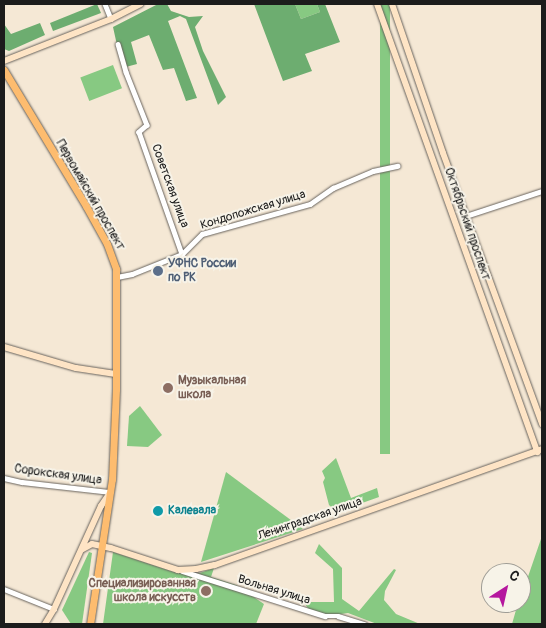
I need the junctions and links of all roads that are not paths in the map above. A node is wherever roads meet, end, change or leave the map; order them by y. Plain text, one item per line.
1 (105, 4) edge
2 (140, 4) edge
3 (376, 4) edge
4 (392, 4) edge
5 (111, 19) junction
6 (118, 44) dead end
7 (4, 61) edge
8 (4, 70) edge
9 (430, 115) junction
10 (418, 119) junction
11 (397, 166) dead end
12 (542, 191) edge
13 (466, 216) junction
14 (182, 254) junction
15 (117, 277) junction
16 (4, 347) edge
17 (116, 374) junction
18 (542, 424) edge
19 (540, 451) edge
20 (4, 478) edge
21 (110, 492) junction
22 (100, 546) junction
23 (83, 549) junction
24 (178, 570) junction
25 (4, 589) edge
26 (54, 610) junction
27 (45, 624) edge
28 (90, 624) edge
29 (365, 624) edge

1 - 5 street
2 - 5 main road
3 - 10 main road, Октябрьский проспект
4 - 9 main road, Октябрьский проспект
5 - 7 main road
6 - 14 street, Советская улица
8 - 15 main road, Первомайский проспект
9 - 10 main road
9 - 13 main road, Октябрьский проспект
10 - 19 main road, Октябрьский проспект
11 - 14 street, Кондопожская улица
12 - 13 street
13 - 18 main road, Октябрьский проспект
14 - 15 street, Кондопожская улица
15 - 17 main road, Первомайский проспект
16 - 17 main road
17 - 21 main road, Первомайский проспект
19 - 24 main road, Ленинградская улица
20 - 21 street, Сорокская улица
21 - 22 main road, Первомайский проспект
21 - 23 main road, Первомайский проспект
22 - 23 main road, Ленинградская улица
22 - 24 main road, Ленинградская улица
22 - 28 main road, Первомайский проспект
23 - 26 main road, Первомайский проспект
24 - 29 street, Вольная улица
25 - 26 street
26 - 27 main road, Первомайский проспект

